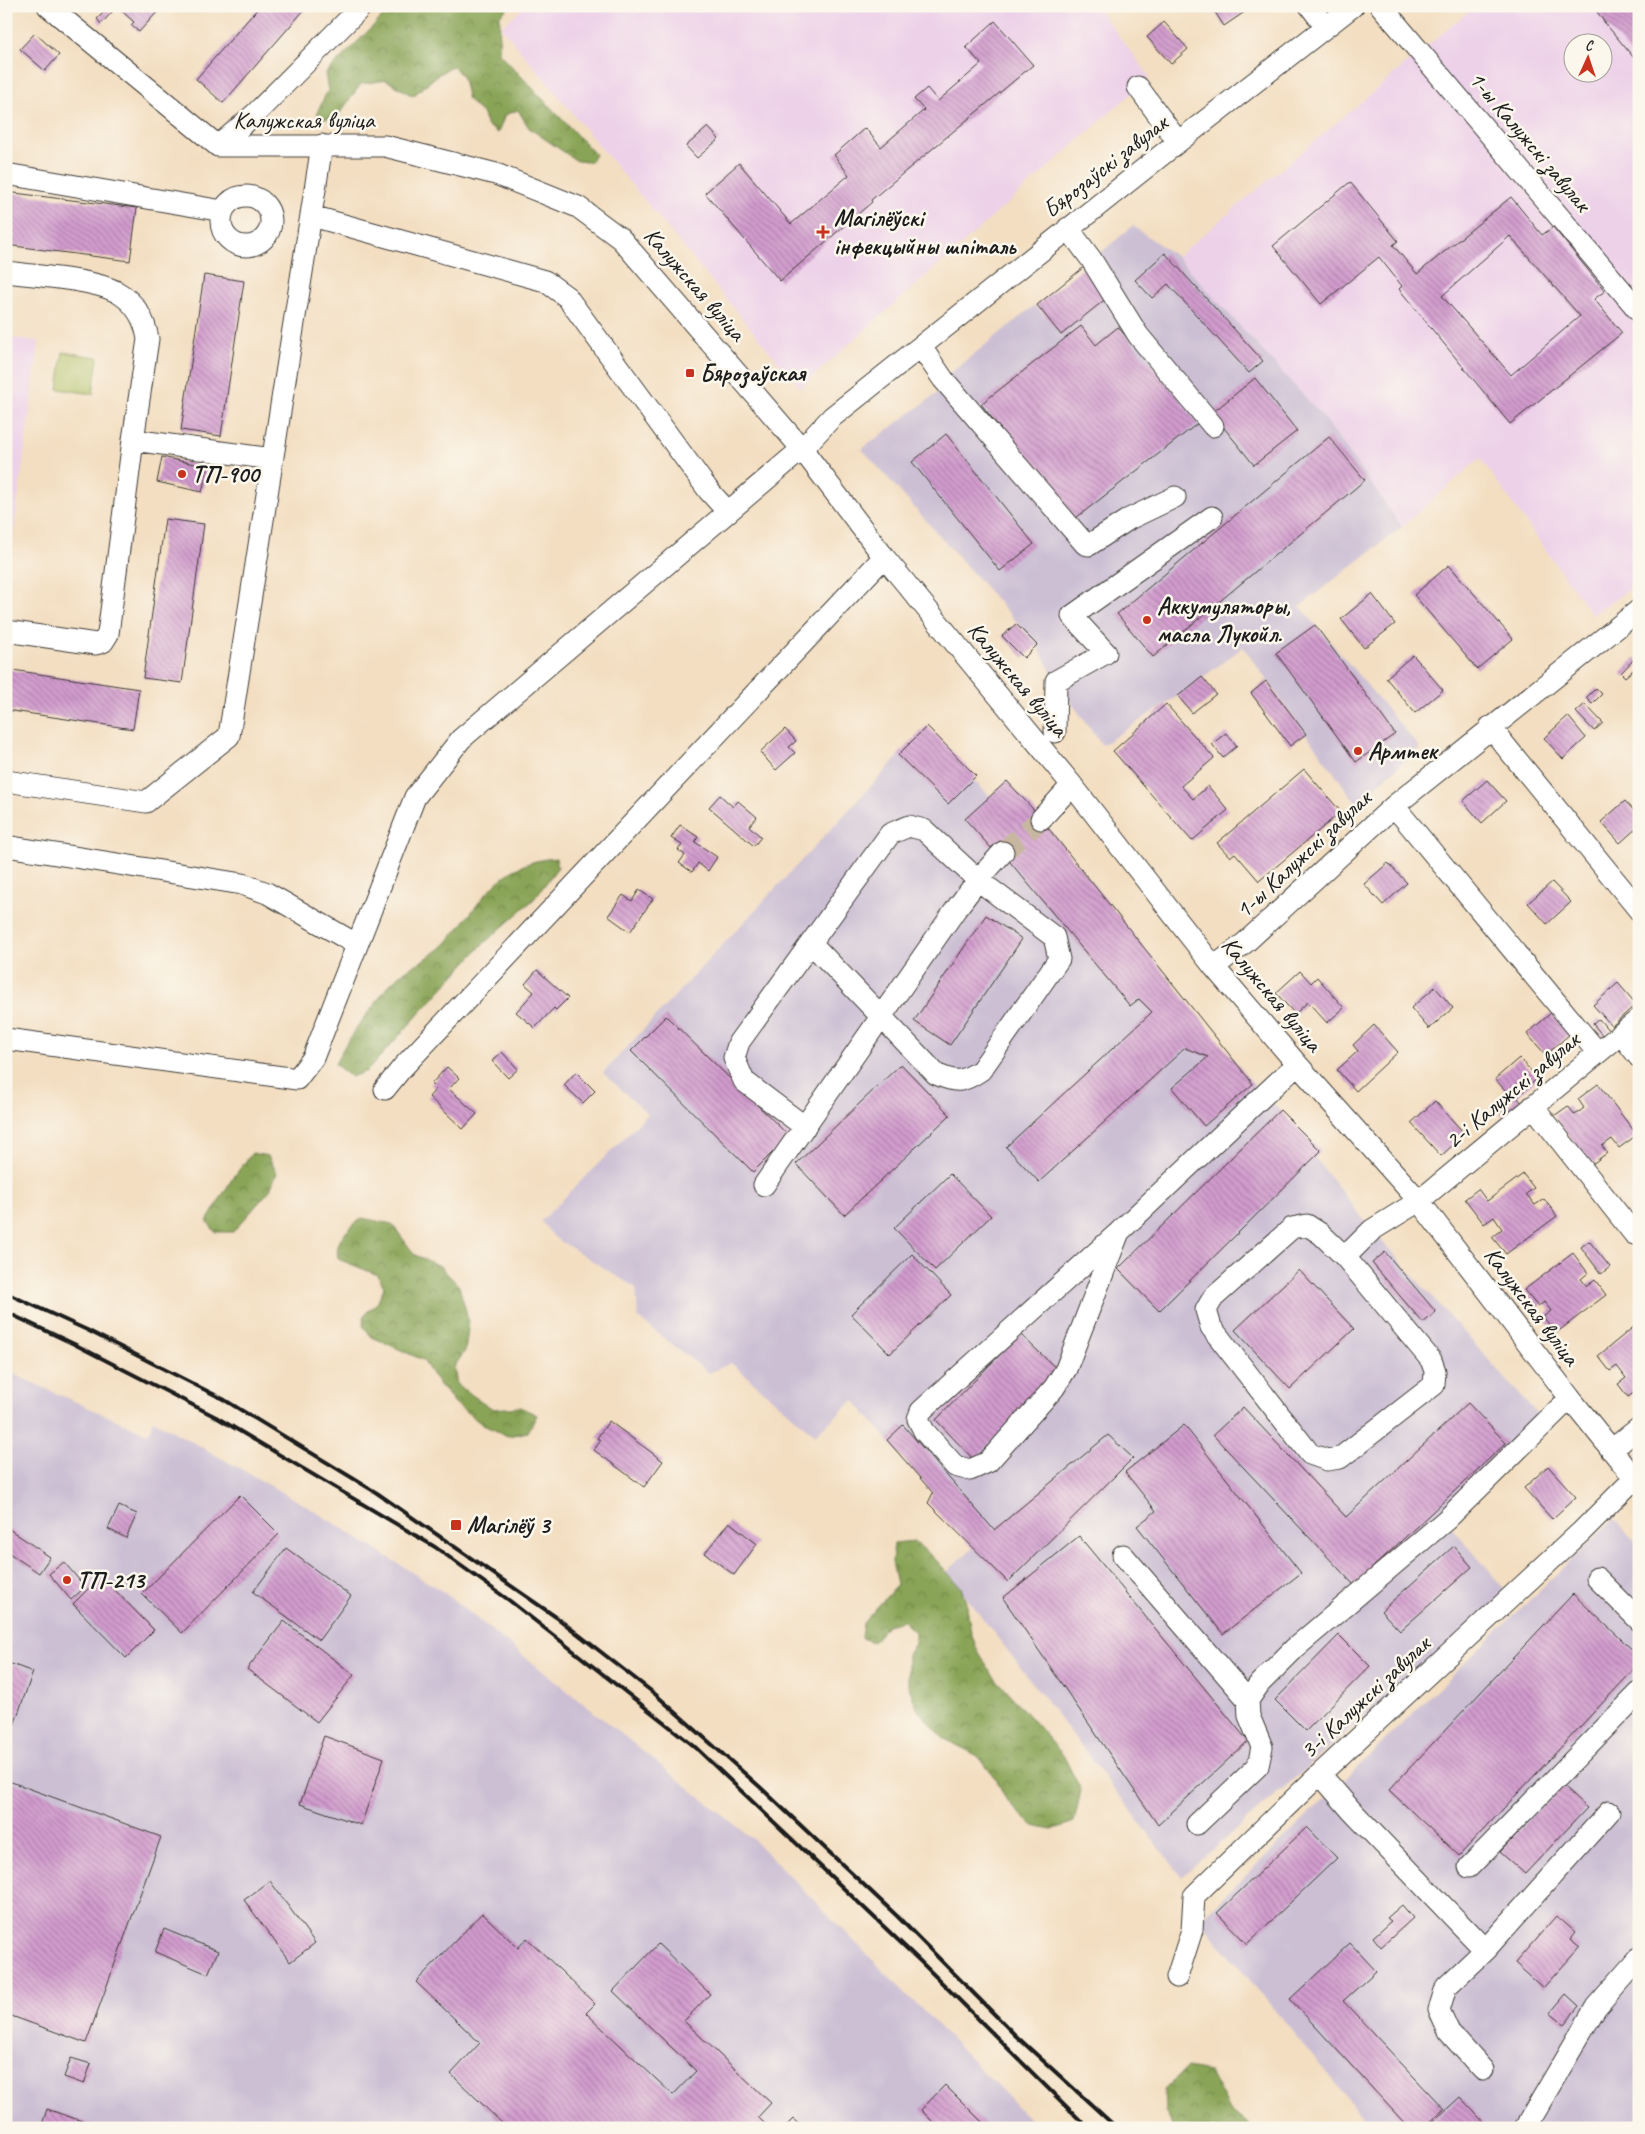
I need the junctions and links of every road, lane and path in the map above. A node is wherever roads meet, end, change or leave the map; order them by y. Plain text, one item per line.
1 (48, 6) edge
2 (362, 6) edge
3 (1310, 6) edge
4 (1354, 6) edge
5 (1380, 6) edge
6 (1326, 27) junction
7 (1138, 87) dead end
8 (1178, 142) junction
9 (322, 144) junction
10 (218, 146) junction
11 (6, 174) edge
12 (223, 211) dead end
13 (312, 216) junction
14 (1068, 228) junction
15 (6, 272) edge
16 (1639, 311) edge
17 (921, 346) junction
18 (1213, 426) dead end
19 (132, 440) junction
20 (802, 449) junction
21 (272, 459) junction
22 (1175, 497) dead end
23 (728, 512) junction
24 (1212, 517) dead end
25 (884, 557) junction
26 (1639, 610) edge
27 (6, 631) edge
28 (1490, 727) junction
29 (1055, 732) dead end
30 (6, 781) edge
31 (1072, 785) junction
32 (1394, 806) junction
33 (1041, 819) tunnel mouth
34 (6, 846) edge
35 (1003, 852) tunnel mouth
36 (978, 880) junction
37 (1639, 910) edge
38 (811, 943) junction
39 (356, 944) junction
40 (1214, 967) junction
41 (882, 1016) junction
42 (1639, 1019) edge
43 (1621, 1034) junction
44 (6, 1039) edge
45 (1598, 1053) junction
46 (1639, 1057) edge
47 (1297, 1064) junction
48 (385, 1089) dead end
49 (1533, 1106) junction
50 (805, 1127) junction
51 (764, 1185) dead end
52 (1419, 1201) junction
53 (1119, 1232) junction
54 (1634, 1234) dead end
55 (1345, 1257) junction
56 (1570, 1398) junction
57 (1639, 1428) edge
58 (1611, 1450) junction
59 (1637, 1481) edge
60 (1123, 1555) dead end
61 (1597, 1578) dead end
62 (1639, 1620) edge
63 (1639, 1694) edge
64 (1248, 1700) junction
65 (1320, 1774) junction
66 (1609, 1812) dead end
67 (1197, 1824) dead end
68 (1469, 1867) dead end
69 (1486, 1950) junction
70 (1639, 1958) edge
71 (1177, 1978) dead end
72 (1483, 2070) dead end
73 (1525, 2128) edge

1 - 10 street
2 - 10 street
3 - 6 street
4 - 6 street, Бярозаўскі завулак
5 - 16 street, 1-ы Калужскі завулак
6 - 8 street, Бярозаўскі завулак
7 - 8 street
8 - 14 street, Бярозаўскі завулак
9 - 10 street, Калужская вуліца
9 - 13 street
9 - 20 street, Калужская вуліца
11 - 12 street
13 - 21 street
13 - 23 street
14 - 17 street, Бярозаўскі завулак
14 - 18 street
15 - 19 street
17 - 20 street, Бярозаўскі завулак
17 - 22 street
19 - 21 street
19 - 27 street
20 - 23 street, Бярозаўскі завулак
20 - 25 street, Калужская вуліца
21 - 30 street
23 - 39 street, Бярозаўскі завулак
24 - 29 street
25 - 31 street, Калужская вуліца
25 - 48 street
26 - 28 street, 1-ы Калужскі завулак
28 - 32 street, 1-ы Калужскі завулак
28 - 37 street
31 - 33 street
31 - 40 street, Калужская вуліца
32 - 40 street, 1-ы Калужскі завулак
32 - 45 street
34 - 39 street
35 - 36 street
36 - 38 street
36 - 41 street
36 - 41 street
38 - 41 street
38 - 50 street
39 - 44 street, Бярозаўскі завулак
40 - 47 street, Калужская вуліца
41 - 50 street
42 - 43 street, 2-і Калужскі завулак
43 - 45 street, 2-і Калужскі завулак
43 - 46 street
45 - 49 street, 2-і Калужскі завулак
47 - 52 street, Калужская вуліца
47 - 53 street
49 - 52 street, 2-і Калужскі завулак
49 - 54 street
50 - 51 street
52 - 55 street, 2-і Калужскі завулак
52 - 56 street, Калужская вуліца
53 - 53 street
55 - 55 street
56 - 58 street, Калужская вуліца
56 - 64 street
57 - 58 street
58 - 59 street, Калужская вуліца
59 - 65 street, 3-і Калужскі завулак
60 - 64 street
61 - 62 street
63 - 68 street
64 - 67 street
65 - 69 street
65 - 71 street, 3-і Калужскі завулак
66 - 69 street
69 - 72 street
70 - 73 street

